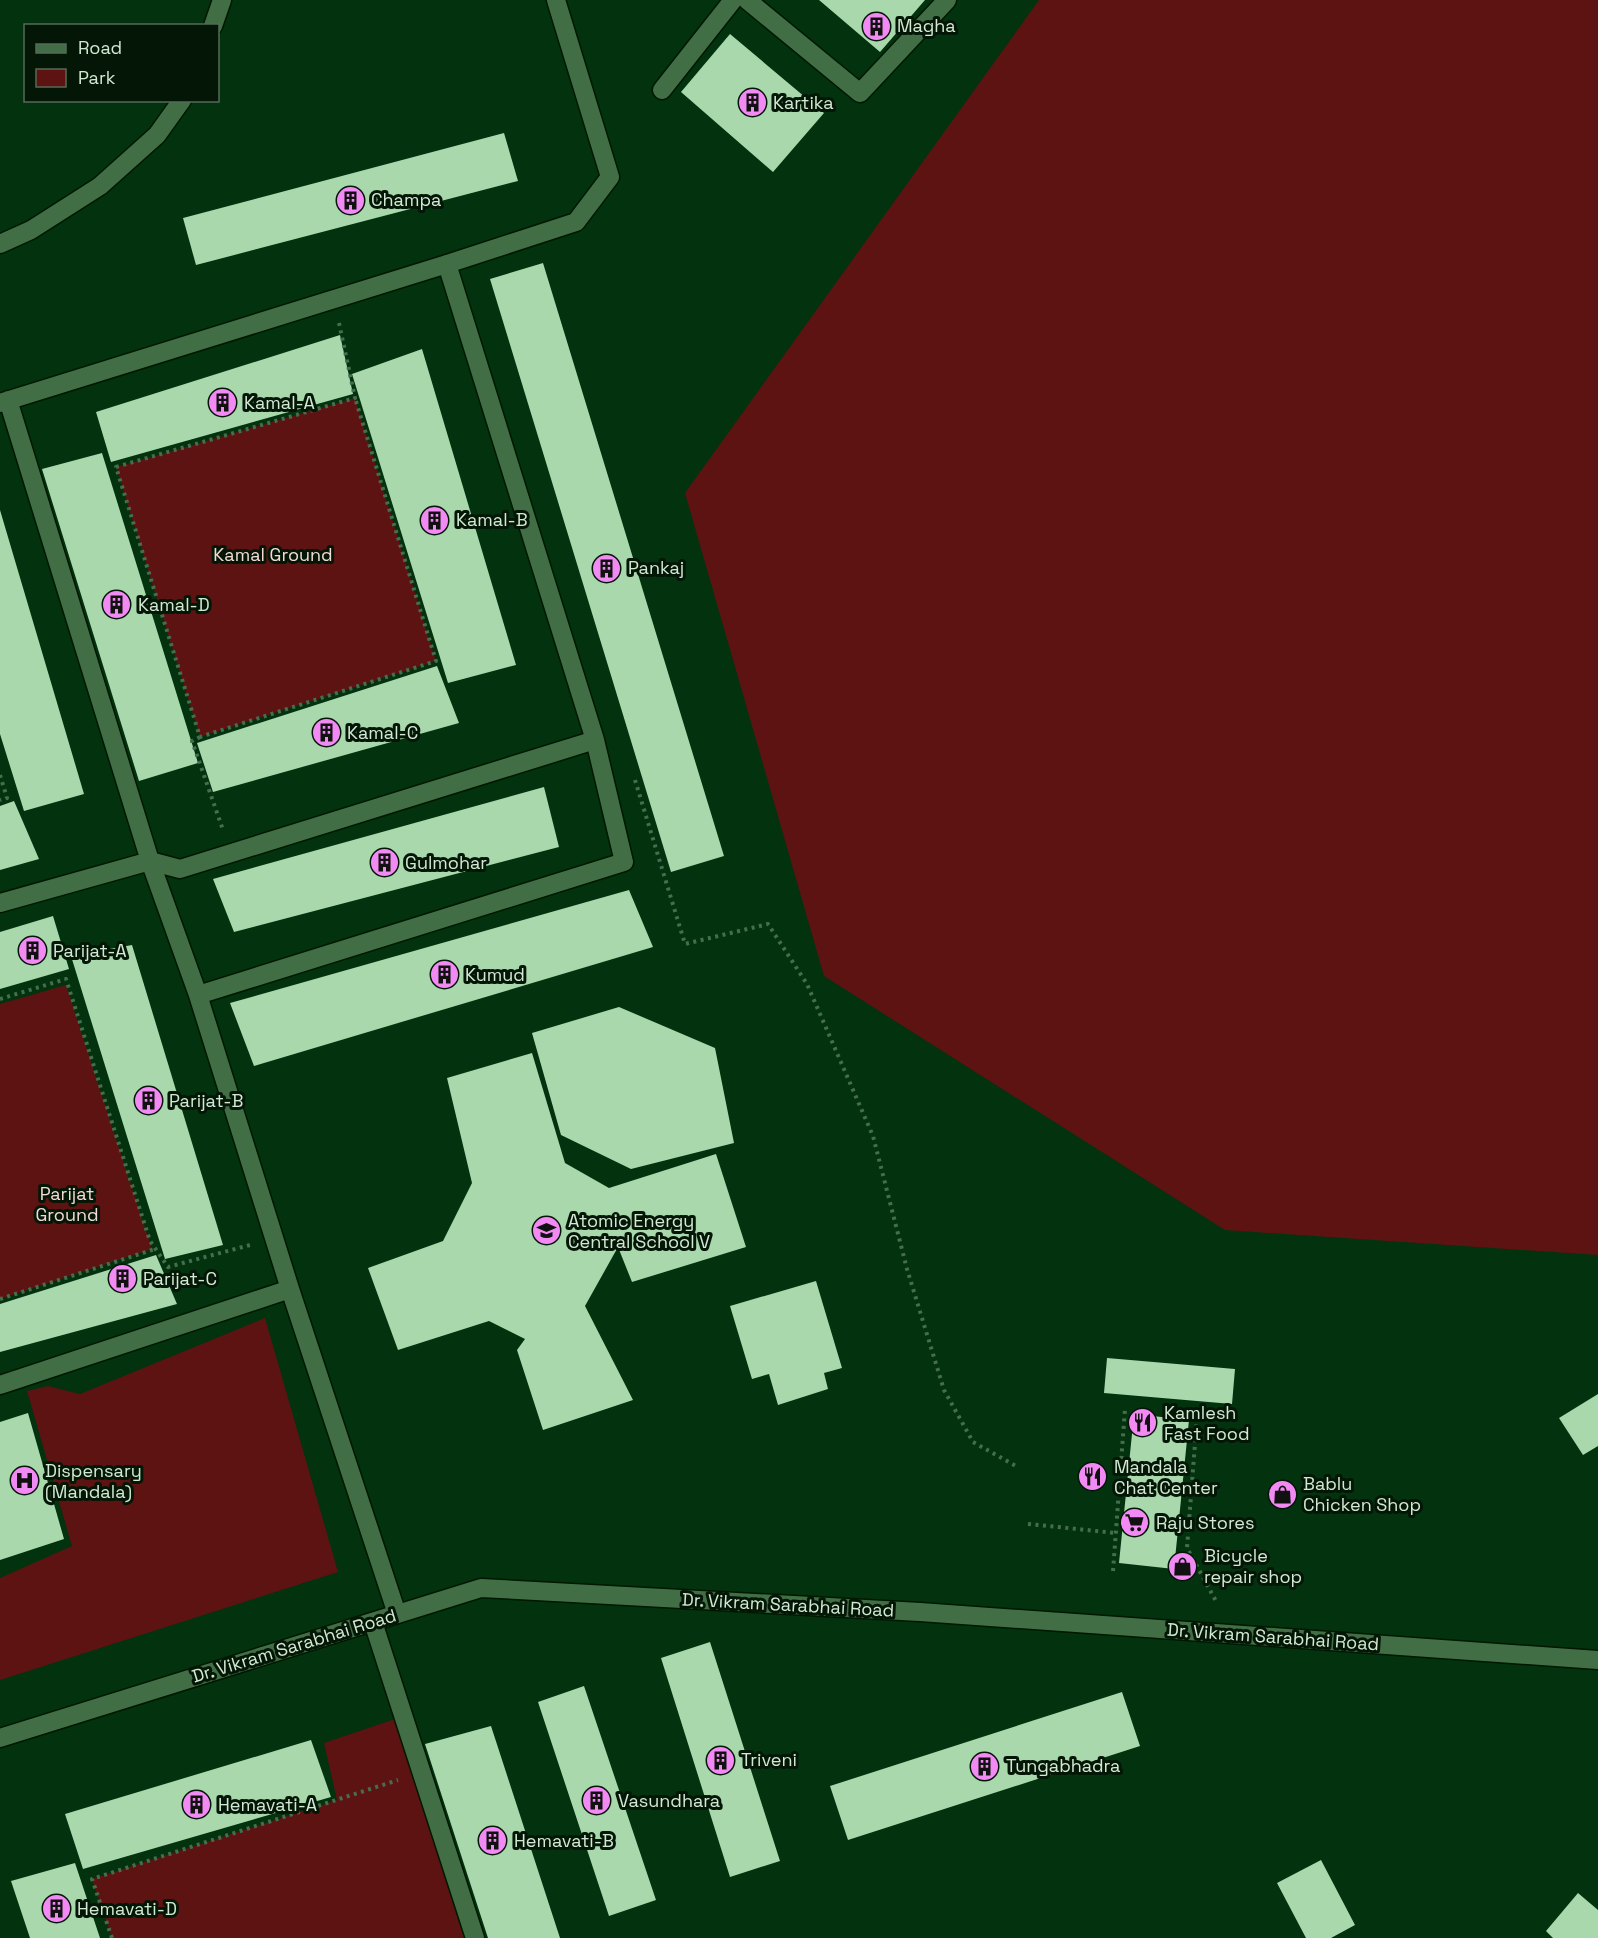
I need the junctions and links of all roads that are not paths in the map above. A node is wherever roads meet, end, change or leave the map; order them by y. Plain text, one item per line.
1 (222, 0) edge
2 (556, 0) edge
3 (733, 0) edge
4 (747, 0) edge
5 (947, 0) edge
6 (214, 24) edge
7 (662, 90) dead end
8 (181, 102) edge
9 (0, 244) edge
10 (447, 264) junction
11 (4, 402) edge
12 (595, 740) junction
13 (150, 861) junction
14 (0, 903) edge
15 (198, 995) junction
16 (290, 1289) junction
17 (0, 1384) edge
18 (397, 1614) junction
19 (373, 1622) junction
20 (1598, 1660) edge
21 (0, 1738) edge
22 (475, 1938) edge

1 - 6 street
2 - 10 street
3 - 7 street
4 - 5 street
8 - 9 street
10 - 11 street
10 - 12 street
11 - 13 street
12 - 13 street
12 - 15 street
13 - 14 street
13 - 15 street
15 - 16 street
16 - 17 street
16 - 18 street
18 - 19 street, Dr. Vikram Sarabhai Road
18 - 20 street, Dr. Vikram Sarabhai Road
19 - 21 street, Dr. Vikram Sarabhai Road
19 - 22 street

